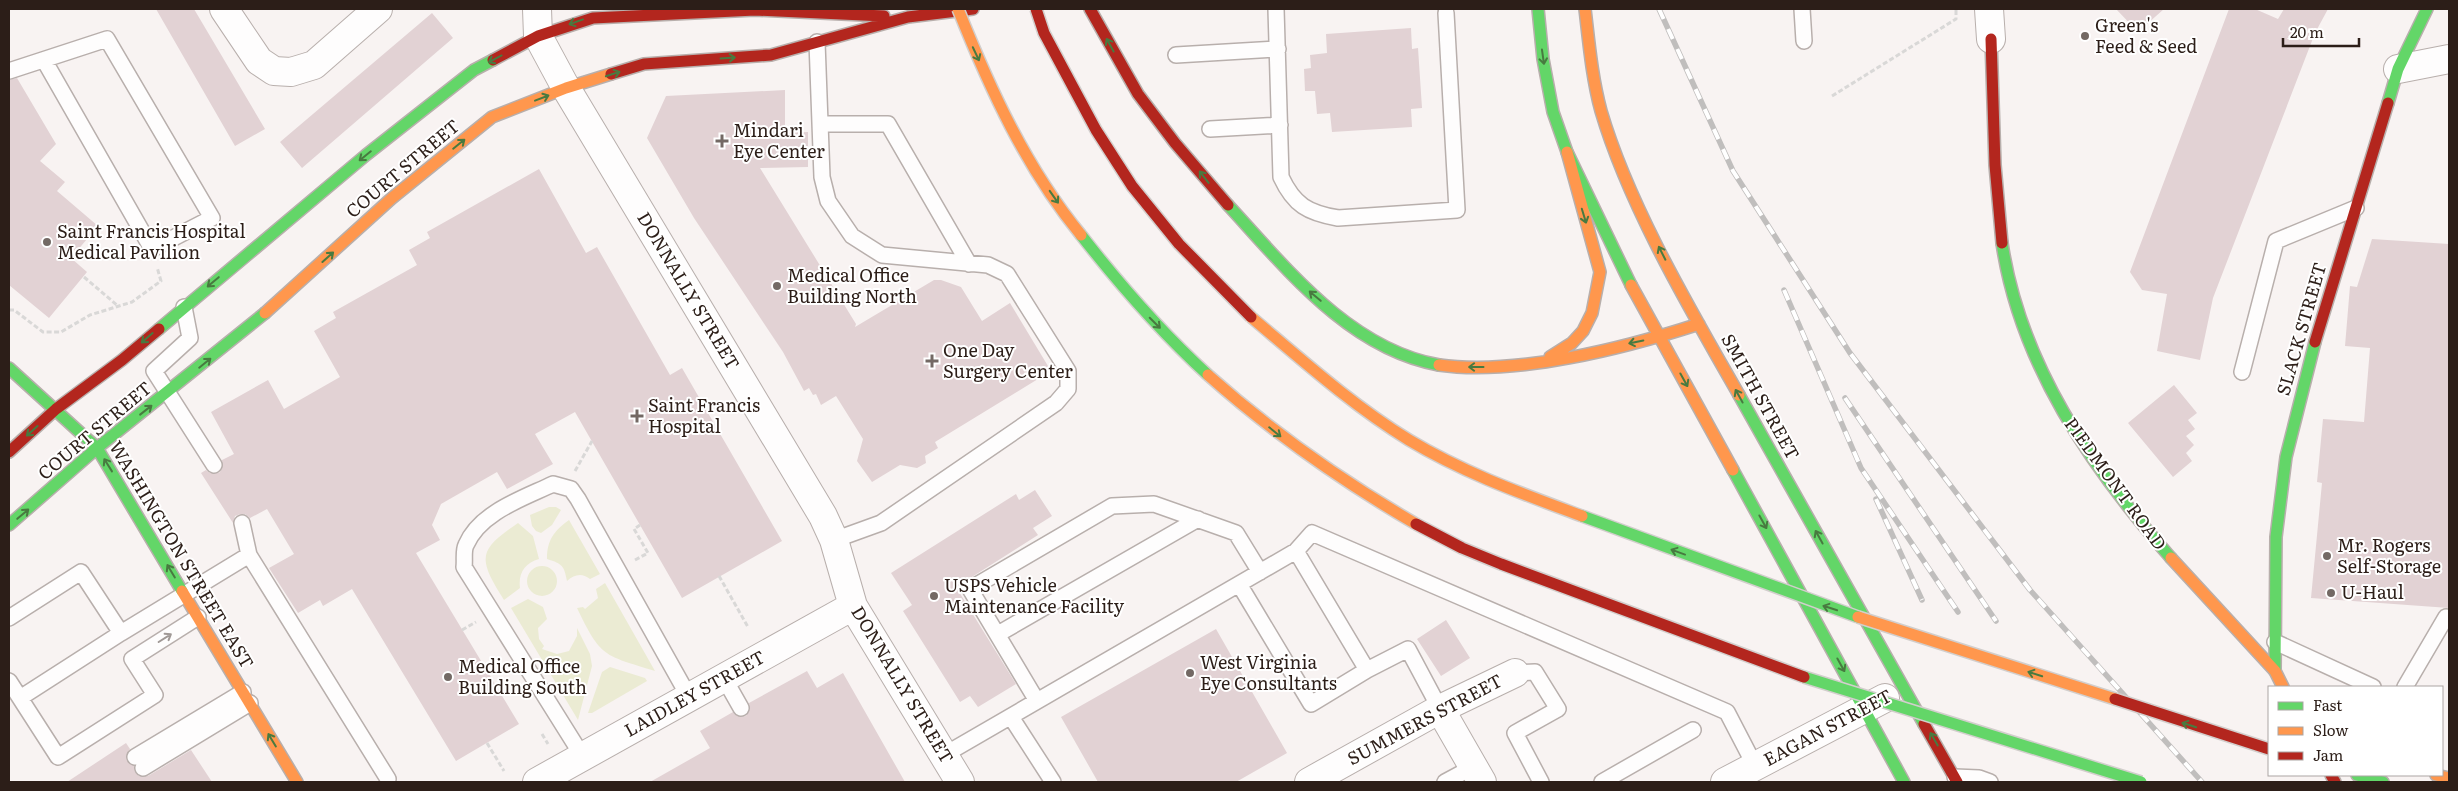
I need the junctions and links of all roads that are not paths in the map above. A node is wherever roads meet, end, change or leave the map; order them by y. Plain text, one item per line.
1 (224, 9) edge
2 (378, 9) edge
3 (538, 9) edge
4 (958, 9) edge
5 (973, 9) edge
6 (1036, 9) edge
7 (1090, 9) edge
8 (1276, 9) edge
9 (1538, 9) edge
10 (1586, 9) edge
11 (1802, 9) edge
12 (1989, 9) edge
13 (2427, 9) edge
14 (1446, 13) dead end
15 (908, 17) junction
16 (538, 36) junction
17 (1990, 39) joint
18 (817, 42) junction
19 (1804, 42) dead end
20 (1278, 49) junction
21 (1176, 55) dead end
22 (2449, 59) edge
23 (44, 60) junction
24 (2398, 69) junction
25 (9, 71) edge
26 (566, 88) junction
27 (820, 124) junction
28 (1280, 125) junction
29 (1210, 129) dead end
30 (1567, 152) junction
31 (2356, 208) junction
32 (969, 264) junction
33 (184, 307) junction
34 (1699, 324) junction
35 (1661, 337) junction
36 (1543, 361) junction
37 (9, 368) edge
38 (2242, 372) dead end
39 (167, 393) junction
40 (56, 409) junction
41 (97, 448) junction
42 (9, 452) edge
43 (214, 464) dead end
44 (1198, 519) junction
45 (242, 523) dead end
46 (9, 525) edge
47 (834, 540) junction
48 (1296, 551) junction
49 (249, 555) junction
50 (1260, 572) junction
51 (1239, 584) junction
52 (185, 595) junction
53 (853, 606) junction
54 (198, 617) junction
55 (9, 618) edge
56 (2446, 618) dead end
57 (121, 633) junction
58 (998, 634) junction
59 (2275, 642) junction
60 (1367, 670) junction
61 (2275, 671) junction
62 (1515, 673) joint
63 (724, 678) junction
64 (9, 681) edge
65 (2283, 686) edge
66 (2371, 686) edge
67 (2406, 686) edge
68 (1905, 688) junction
69 (246, 697) junction
70 (20, 698) junction
71 (688, 698) junction
72 (1037, 701) junction
73 (1864, 707) junction
74 (741, 708) dead end
75 (1440, 709) junction
76 (1011, 716) junction
77 (1693, 730) dead end
78 (2214, 733) junction
79 (2268, 739) edge
80 (2268, 749) edge
81 (944, 755) junction
82 (583, 757) junction
83 (139, 763) dead end
84 (1755, 766) junction
85 (1477, 774) edge
86 (2361, 776) edge
87 (388, 779) dead end
88 (1956, 780) edge
89 (297, 782) edge
90 (537, 782) edge
91 (960, 782) edge
92 (1053, 782) edge
93 (1309, 782) edge
94 (1445, 782) edge
95 (1541, 782) edge
96 (1602, 782) edge
97 (1725, 782) edge
98 (1904, 782) edge
99 (1990, 782) edge
100 (2140, 782) edge
101 (2383, 782) edge

1 - 2 street
3 - 16 street, DONNALLY STREET
4 -> 100 main road, bridge
5 - 15 main road, COURT STREET
78 -> 6 main road, bridge
36 -> 7 main road
8 - 20 lane
9 -> 30 main road
34 -> 10 main road, SMITH STREET
11 - 19 lane
12 - 17 street, PIEDMONT ROAD
13 - 24 main road, SLACK STREET
14 - 28 lane
15 -> 16 main road, COURT STREET
15 - 18 main road, COURT STREET
16 - 26 street, DONNALLY STREET
16 -> 33 main road, COURT STREET
17 - 61 main road, PIEDMONT ROAD
26 -> 18 main road, COURT STREET
18 - 27 lane
20 - 21 lane
20 - 28 lane
22 - 24 street
23 - 23 lane
23 - 25 lane
24 - 31 main road, SLACK STREET
39 -> 26 main road, COURT STREET
26 - 47 street, DONNALLY STREET
27 - 32 lane
27 - 32 lane
28 - 29 lane
30 - 35 main road
30 -> 36 main road
31 - 38 lane
31 - 59 main road, SLACK STREET
32 - 47 lane
33 - 39 lane
33 -> 40 main road, COURT STREET
34 - 35 main road
68 -> 34 main road, SMITH STREET
35 -> 36 main road
35 -> 73 main road
37 - 40 main road, WASHINGTON STREET EAST
41 -> 39 main road, COURT STREET
39 - 43 lane
40 - 41 main road, WASHINGTON STREET EAST
40 -> 42 main road, COURT STREET
46 -> 41 main road, COURT STREET
52 -> 41 main road, WASHINGTON STREET EAST
44 - 50 lane
44 - 58 lane
44 - 58 lane
45 - 49 lane
47 - 53 street, DONNALLY STREET
48 - 50 lane
48 - 60 lane
48 - 84 lane
49 - 52 lane
49 - 87 lane
50 - 51 lane
51 - 60 lane
51 - 72 lane
52 - 54 main road, WASHINGTON STREET EAST
52 - 57 lane
53 - 63 street, LAIDLEY STREET
53 - 81 street, DONNALLY STREET
54 - 69 main road, WASHINGTON STREET EAST
70 -> 54 lane
55 - 57 lane
56 - 67 lane
57 - 70 lane
58 - 72 lane
59 - 61 main road, SLACK STREET
59 - 66 lane
60 - 75 lane
61 - 65 main road, PIEDMONT ROAD
62 - 75 street, SUMMERS STREET
62 - 95 lane
63 - 71 street, LAIDLEY STREET
63 - 74 lane
64 - 70 lane
68 - 73 street, EAGAN STREET
88 -> 68 main road, SMITH STREET
69 - 83 lane
89 -> 69 main road, WASHINGTON STREET EAST
71 - 82 street, LAIDLEY STREET
71 - 82 lane
72 - 76 lane
73 - 84 street, EAGAN STREET
73 - 98 main road
75 - 85 street
75 - 93 street, SUMMERS STREET
76 - 81 lane
76 - 92 lane
77 - 96 lane
78 - 79 main road, bridge
78 - 80 main road, bridge
81 - 91 street, DONNALLY STREET
82 - 90 street, LAIDLEY STREET
84 - 97 street, EAGAN STREET
85 - 94 lane
86 - 101 main road
88 - 99 lane

